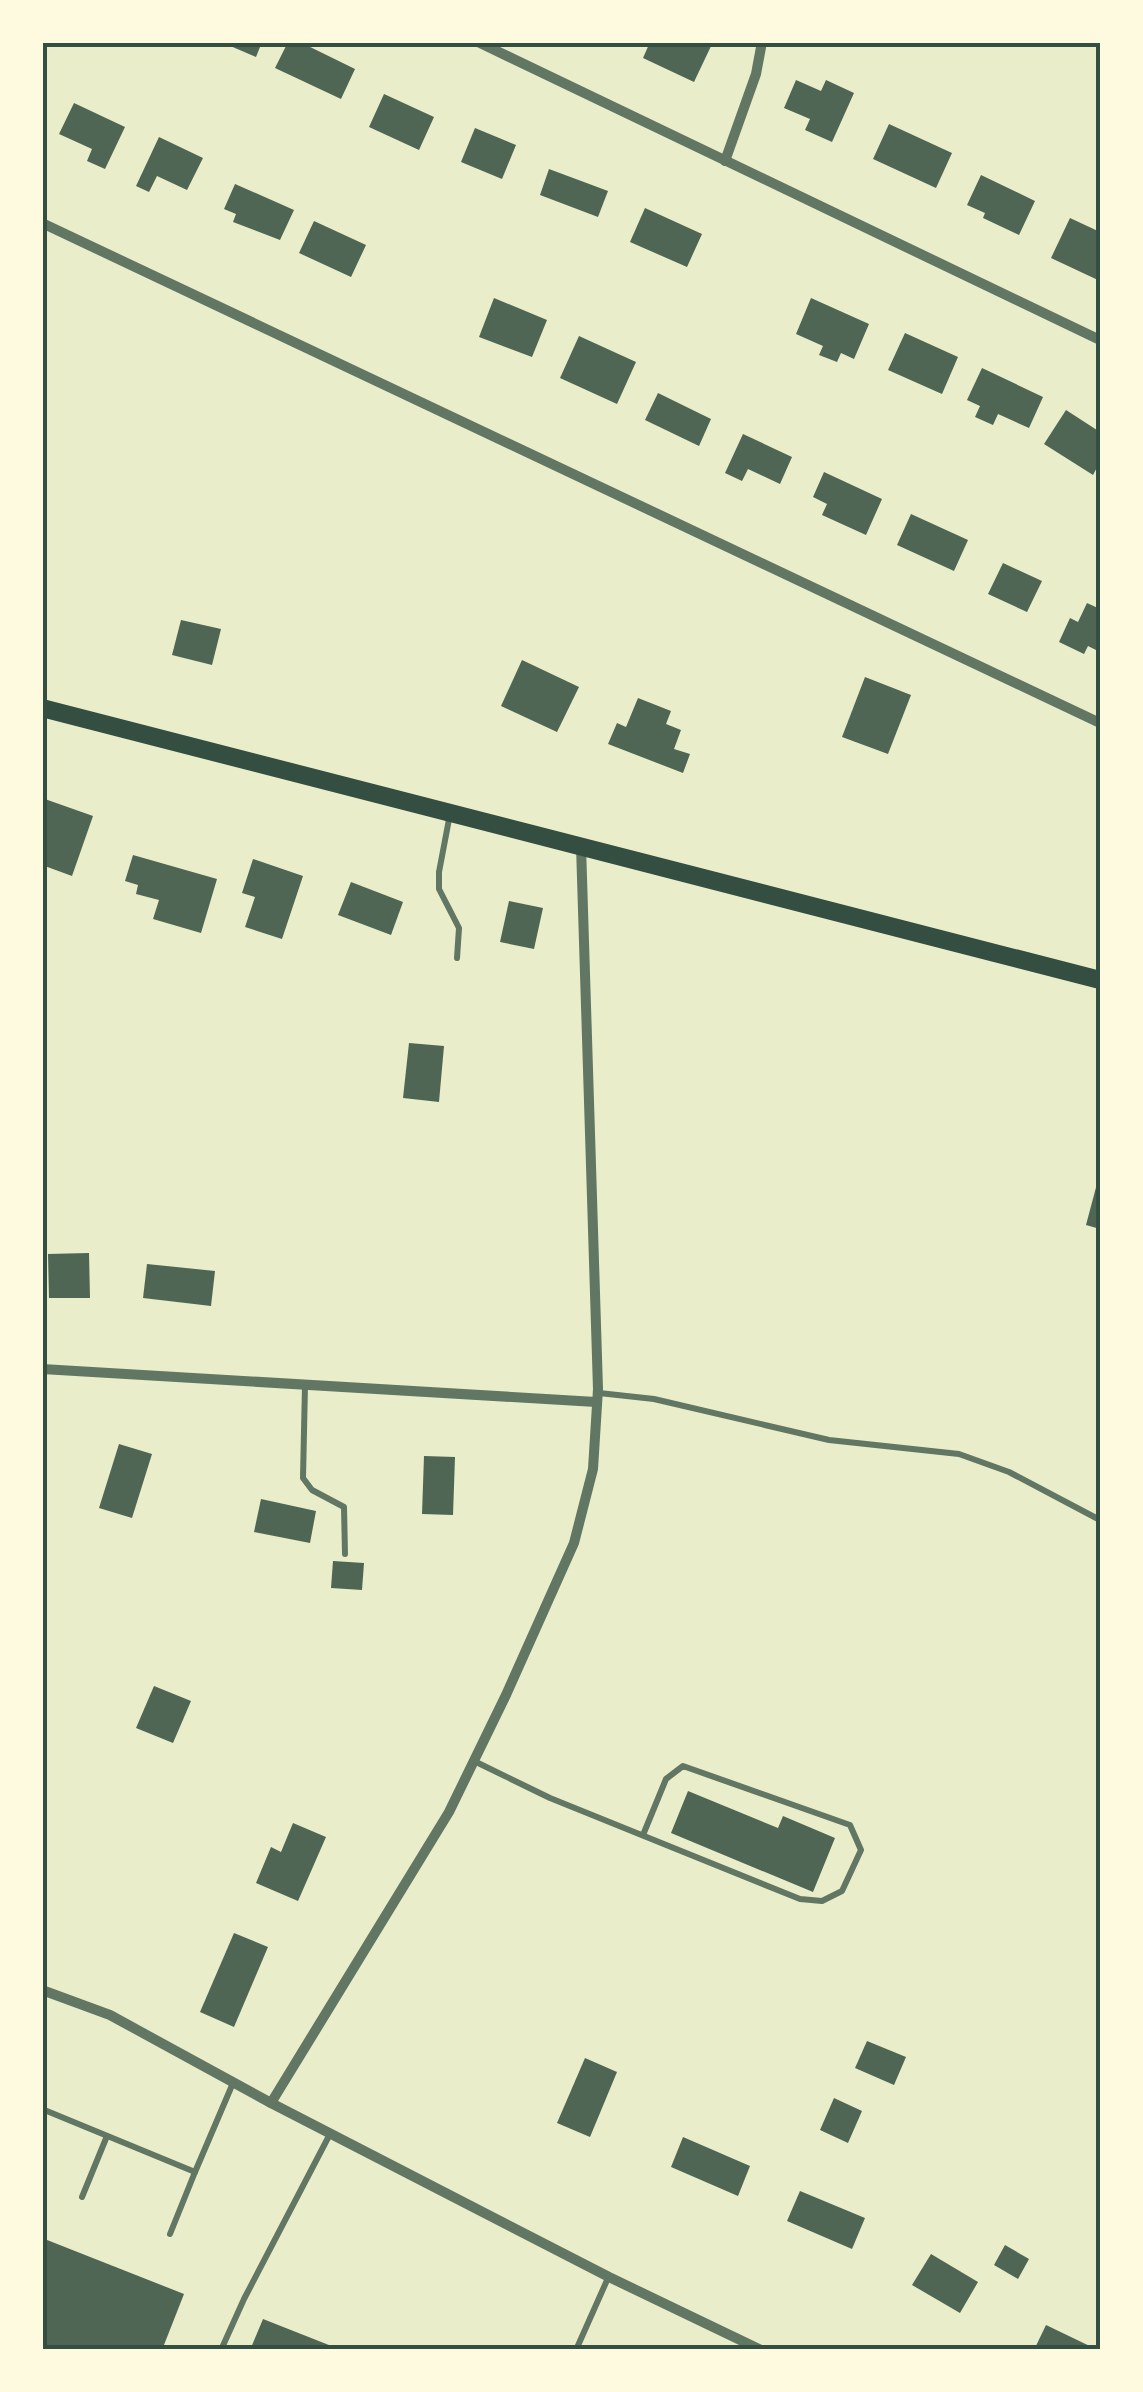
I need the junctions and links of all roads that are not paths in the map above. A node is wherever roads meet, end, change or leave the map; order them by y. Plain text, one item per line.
1 (478, 42) edge
2 (762, 42) edge
3 (725, 161) junction
4 (42, 223) edge
5 (1100, 340) edge
6 (42, 708) edge
7 (1100, 723) edge
8 (450, 812) junction
9 (581, 846) junction
10 (458, 958) dead end
11 (1100, 980) edge
12 (42, 1370) edge
13 (305, 1385) junction
14 (597, 1397) junction
15 (1100, 1520) edge
16 (345, 1554) dead end
17 (474, 1761) junction
18 (643, 1835) junction
19 (42, 1990) edge
20 (233, 2082) junction
21 (270, 2103) junction
22 (42, 2109) edge
23 (330, 2134) junction
24 (107, 2136) junction
25 (195, 2172) junction
26 (82, 2197) dead end
27 (170, 2234) dead end
28 (608, 2278) junction
29 (221, 2350) edge
30 (576, 2350) edge
31 (760, 2350) edge

1 - 3 street
2 - 3 street
3 - 5 street
4 - 7 street
6 - 8 main road
8 - 9 main road
8 - 10 lane
9 - 11 main road
9 - 14 street
12 - 13 street
13 - 14 street
13 - 16 lane
14 - 15 lane
14 - 17 street
17 - 18 lane
17 - 21 street
18 - 18 lane
19 - 20 street
20 - 21 street
20 - 25 lane
21 - 23 street
22 - 24 lane
23 - 28 street
23 - 29 lane
24 - 25 lane
24 - 26 lane
25 - 27 lane
28 - 30 lane
28 - 31 street

